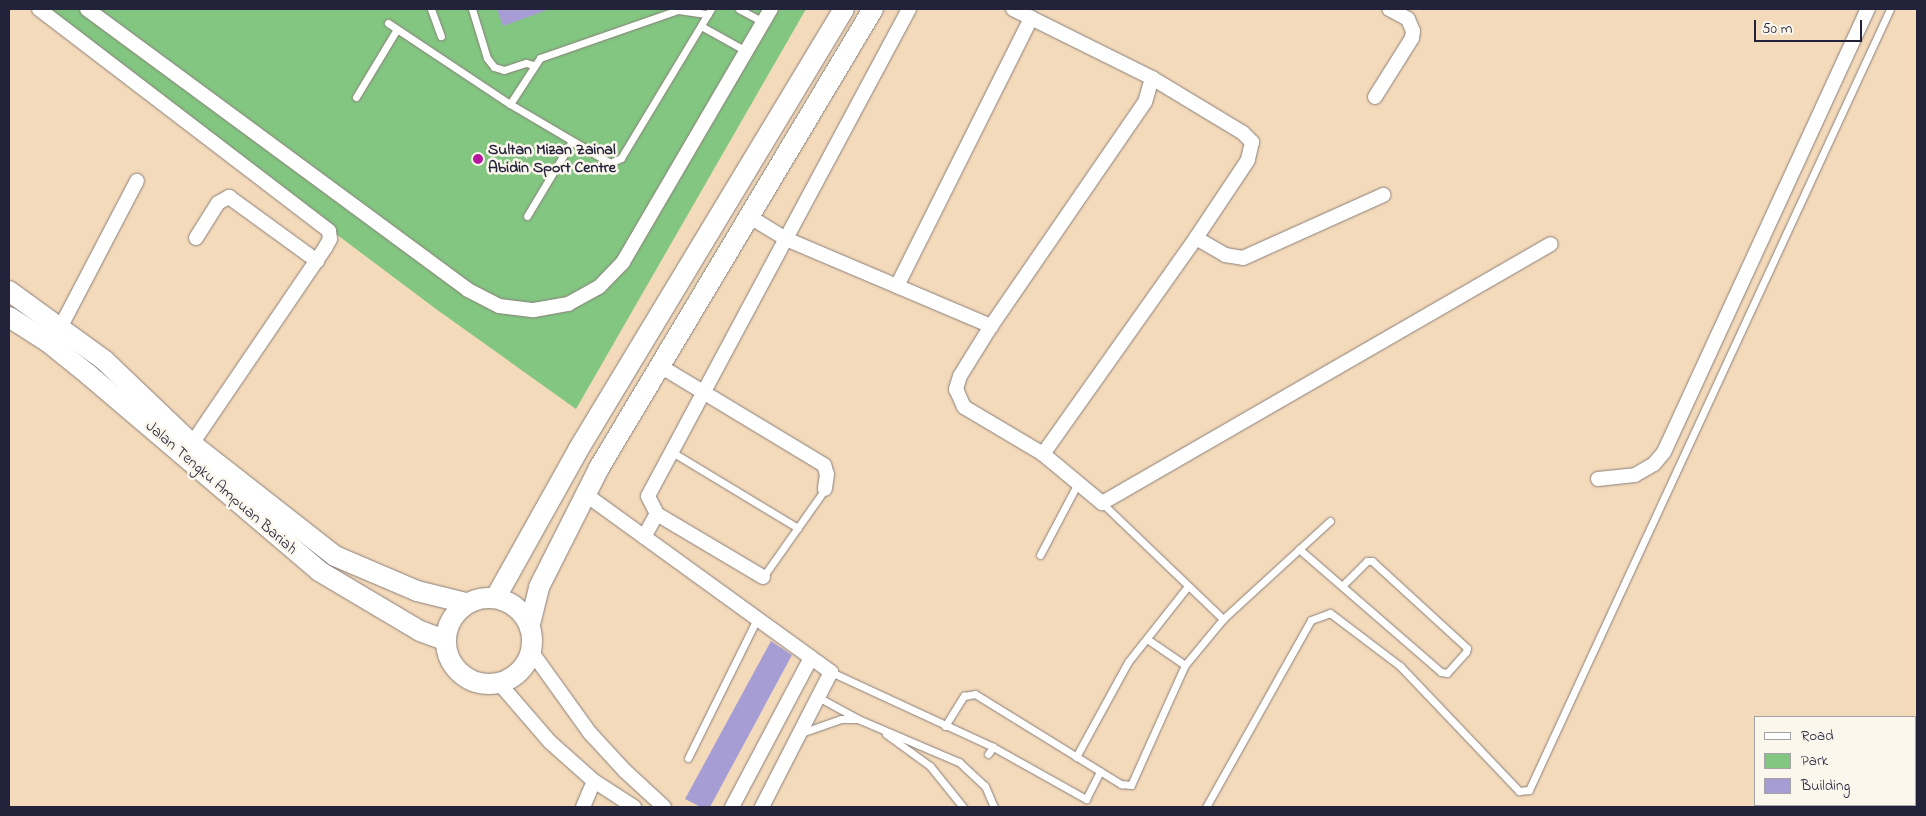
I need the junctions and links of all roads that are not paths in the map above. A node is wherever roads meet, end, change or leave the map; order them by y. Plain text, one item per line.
1 (39, 9) edge
2 (87, 9) edge
3 (430, 9) edge
4 (472, 9) edge
5 (739, 9) edge
6 (771, 9) edge
7 (844, 9) edge
8 (873, 9) edge
9 (909, 9) edge
10 (1013, 9) edge
11 (1389, 9) edge
12 (1868, 9) edge
13 (1890, 9) edge
14 (710, 11) edge
15 (1031, 18) junction
16 (763, 22) junction
17 (388, 23) dead end
18 (701, 26) junction
19 (397, 29) junction
20 (441, 36) dead end
21 (746, 51) junction
22 (533, 65) junction
23 (1152, 78) junction
24 (356, 97) dead end
25 (1375, 97) dead end
26 (510, 104) junction
27 (572, 142) junction
28 (137, 181) dead end
29 (1383, 195) dead end
30 (527, 216) dead end
31 (750, 217) junction
32 (196, 238) dead end
33 (786, 238) junction
34 (1196, 238) junction
35 (1551, 244) dead end
36 (317, 260) junction
37 (897, 286) junction
38 (9, 291) edge
39 (9, 316) edge
40 (991, 326) junction
41 (60, 328) junction
42 (660, 366) junction
43 (704, 392) junction
44 (192, 444) junction
45 (672, 452) junction
46 (1043, 454) junction
47 (1598, 479) dead end
48 (1078, 483) junction
49 (825, 489) joint
50 (585, 494) junction
51 (1102, 503) junction
52 (657, 514) junction
53 (1330, 521) dead end
54 (798, 528) junction
55 (644, 537) junction
56 (1299, 549) junction
57 (1040, 555) dead end
58 (764, 577) joint
59 (1188, 586) junction
60 (1342, 586) junction
61 (496, 598) junction
62 (466, 604) junction
63 (757, 619) junction
64 (1222, 619) junction
65 (530, 624) junction
66 (1147, 639) junction
67 (445, 640) junction
68 (531, 651) junction
69 (811, 658) junction
70 (1185, 665) junction
71 (830, 672) junction
72 (499, 683) junction
73 (818, 697) junction
74 (858, 719) junction
75 (945, 726) junction
76 (876, 727) junction
77 (799, 734) junction
78 (993, 747) junction
79 (988, 754) dead end
80 (1076, 757) junction
81 (688, 758) dead end
82 (1100, 772) junction
83 (594, 781) junction
84 (583, 807) edge
85 (634, 807) edge
86 (664, 807) edge
87 (732, 807) edge
88 (762, 807) edge
89 (964, 807) edge
90 (994, 807) edge
91 (1206, 807) edge

1 - 36 street
2 - 21 street
3 - 20 lane
4 - 22 lane
5 - 16 lane
6 - 16 street
7 - 61 main road
8 - 31 main road
9 - 33 street
10 - 15 street
11 - 25 street
12 - 47 street
13 - 91 lane
14 - 18 lane
14 - 22 lane
15 - 23 street
15 - 37 street
16 - 21 street
17 - 19 lane
18 - 21 lane
18 - 27 lane
19 - 24 lane
19 - 26 lane
22 - 26 lane
23 - 34 street
23 - 40 street
26 - 27 lane
27 - 30 lane
28 - 41 street
29 - 34 street
31 - 33 street
31 - 42 main road
32 - 36 street
33 - 37 street
33 - 43 street
34 - 46 street
35 - 51 street
36 - 44 street
37 - 40 street
38 - 41 main road, Jalan Tengku Ampuan Bariah
39 - 67 main road, Jalan Tengku Ampuan Bariah
40 - 46 street
41 - 44 main road, Jalan Tengku Ampuan Bariah
42 - 43 street
42 - 50 main road
43 - 45 street
43 - 49 street
44 - 62 main road, Jalan Tengku Ampuan Bariah
45 - 52 street
45 - 54 lane
46 - 48 street
48 - 51 street
48 - 57 lane
49 - 54 lane
50 - 55 street
50 - 65 main road
51 - 59 lane
52 - 55 street
52 - 58 street
53 - 56 lane
54 - 58 lane
55 - 63 street
56 - 60 lane
56 - 64 lane
59 - 64 lane
59 - 66 lane
60 - 60 lane
61 - 62 main road
61 - 65 main road
62 - 67 main road
63 - 69 street
63 - 81 lane
64 - 70 lane
65 - 68 main road
66 - 70 lane
66 - 80 lane
67 - 72 main road
68 - 72 main road
68 - 86 street
69 - 71 street
69 - 87 street
70 - 82 lane
71 - 73 street
71 - 75 lane
72 - 83 street
73 - 74 lane
73 - 77 street
74 - 76 lane
74 - 77 lane
75 - 78 lane
75 - 80 lane
76 - 89 lane
76 - 90 lane
77 - 88 street
78 - 79 lane
78 - 82 lane
80 - 82 lane
83 - 84 street
83 - 85 street

